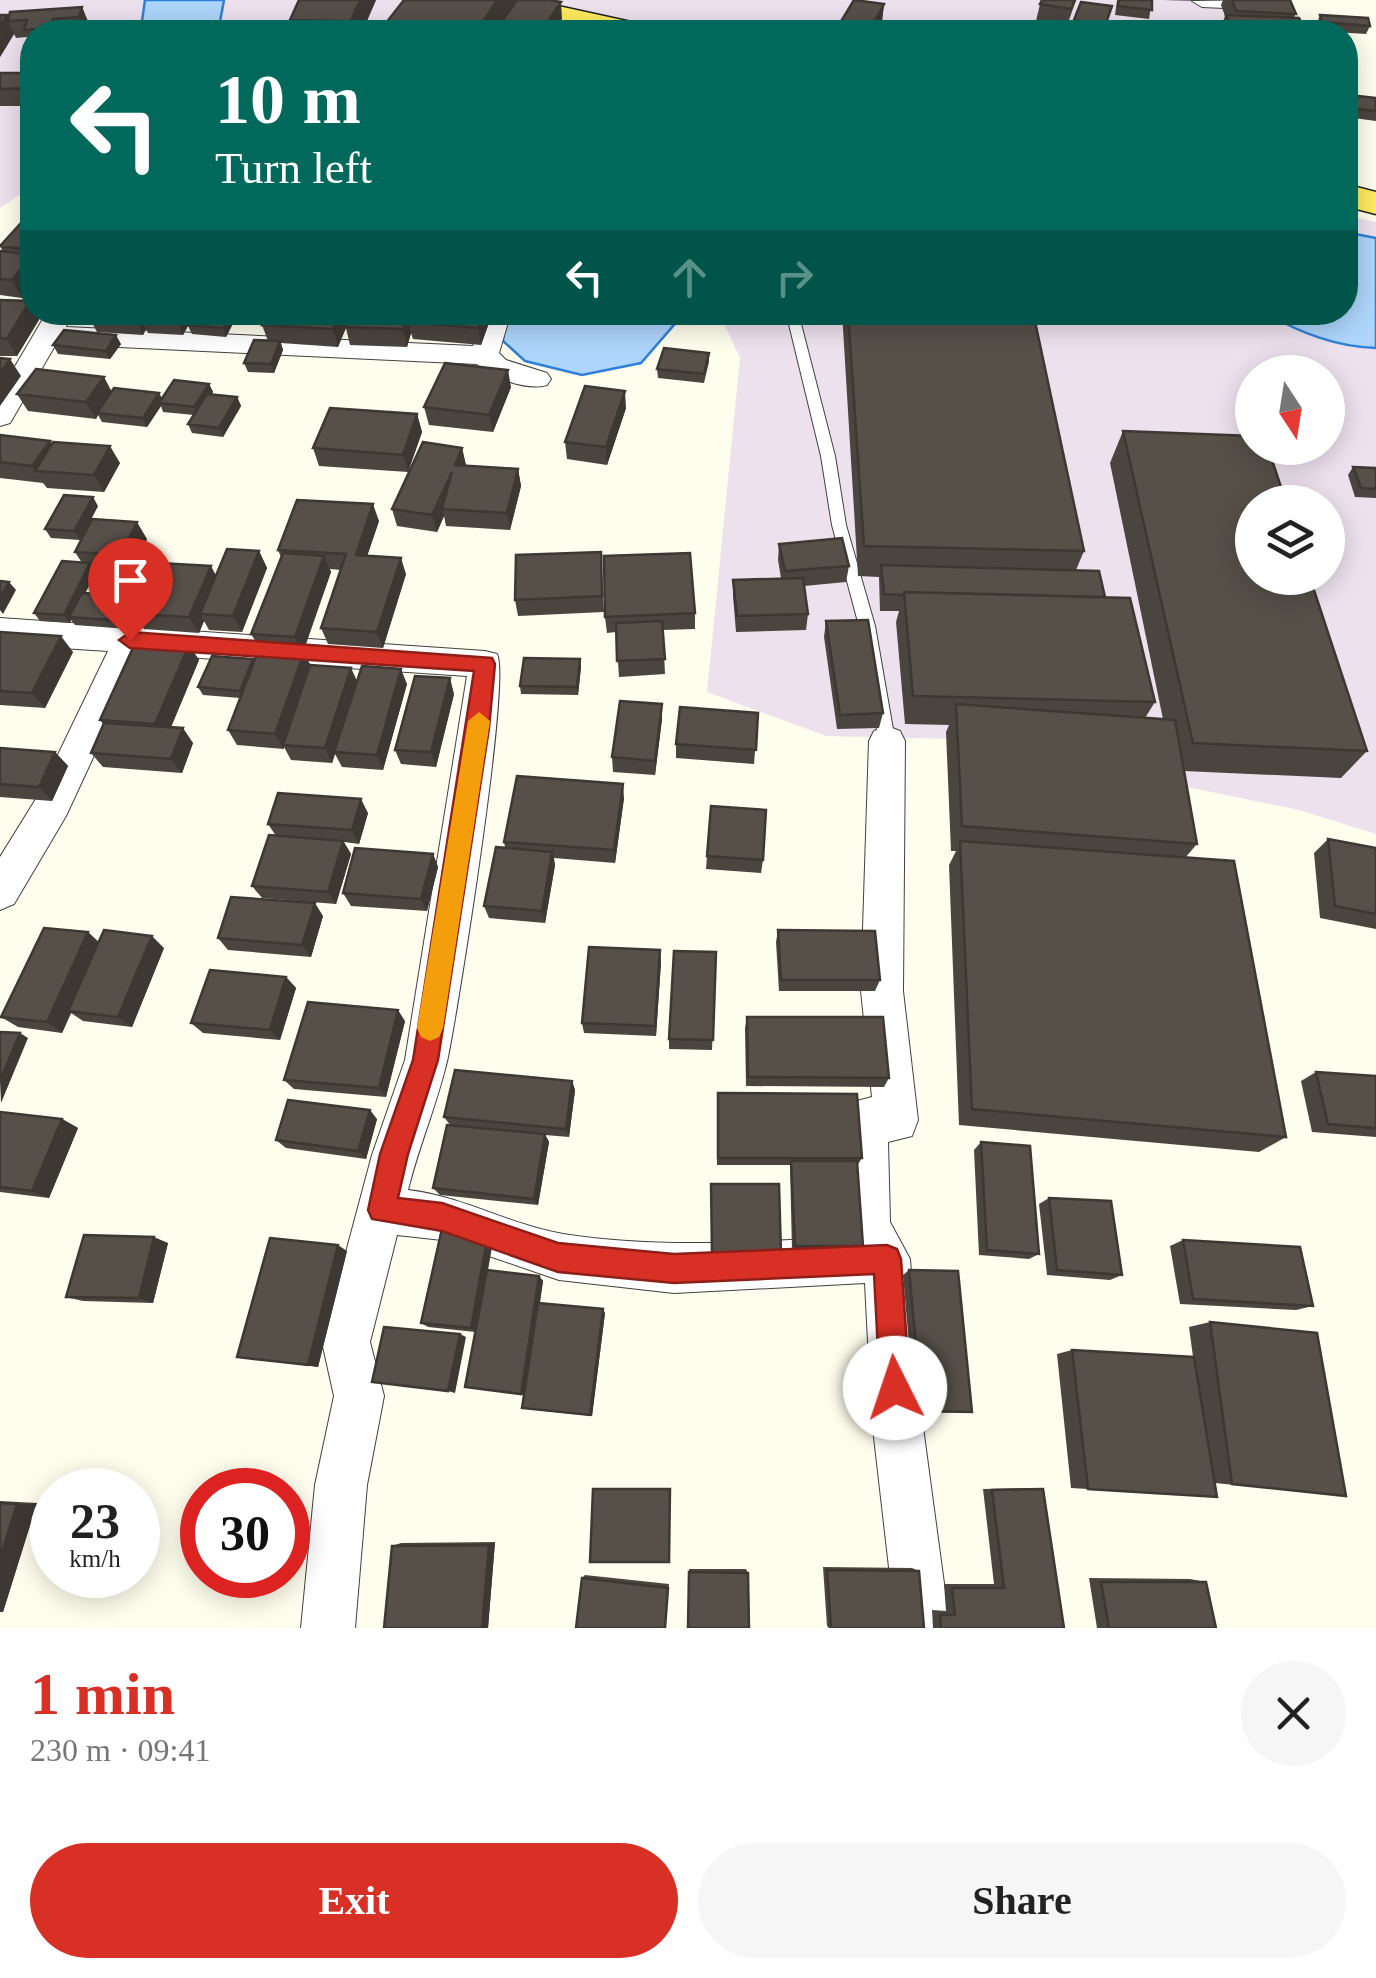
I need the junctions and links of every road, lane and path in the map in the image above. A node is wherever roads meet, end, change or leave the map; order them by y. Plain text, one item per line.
1 (491, 0) edge
2 (1202, 1) edge
3 (1291, 4) edge
4 (580, 20) edge
5 (54, 325) edge
6 (68, 325) edge
7 (494, 325) edge
8 (795, 325) edge
9 (484, 356) junction
10 (538, 378) dead end
11 (0, 416) edge
12 (0, 631) edge
13 (130, 640) junction
14 (887, 741) joint
15 (0, 892) edge
16 (382, 1210) junction
17 (887, 1259) junction
18 (328, 1628) edge
19 (923, 1628) edge

1 - 4 main road
2 - 3 street
5 - 11 street
6 - 9 street
7 - 9 street
8 - 14 lane
9 - 10 street
12 - 13 street
13 - 15 street
13 - 16 street
14 - 17 street
16 - 17 street
16 - 18 street
17 - 19 street

